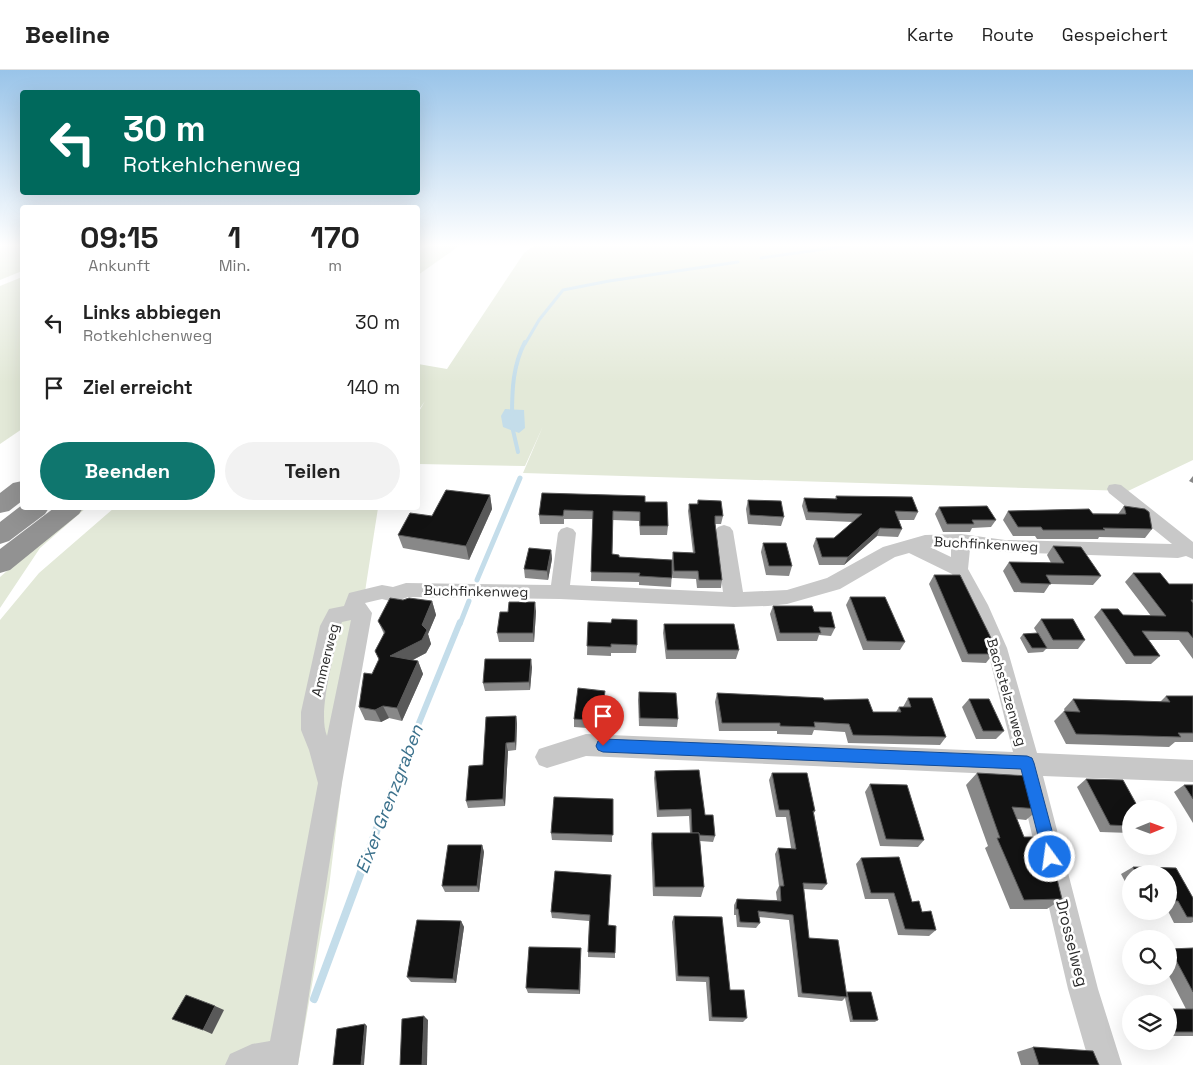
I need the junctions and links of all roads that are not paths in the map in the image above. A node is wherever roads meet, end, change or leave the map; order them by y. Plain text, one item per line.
1 (20, 474) edge
2 (0, 487) edge
3 (1116, 488) dead end
4 (20, 490) edge
5 (0, 505) edge
6 (34, 510) edge
7 (66, 510) edge
8 (724, 531) dead end
9 (567, 533) dead end
10 (11, 540) edge
11 (961, 540) junction
12 (909, 545) junction
13 (1191, 551) edge
14 (0, 563) edge
15 (0, 568) edge
16 (959, 569) junction
17 (560, 592) junction
18 (734, 600) junction
19 (357, 613) junction
20 (547, 757) dead end
21 (1027, 763) junction
22 (1193, 771) edge
23 (330, 782) junction
24 (241, 1065) edge
25 (277, 1065) edge
26 (282, 1065) edge
27 (1106, 1065) edge

1 - 2 highway
3 - 13 street
4 - 5 highway
6 - 10 highway
7 - 10 highway
8 - 18 street
9 - 17 street
10 - 14 highway
10 - 15 highway
11 - 12 street, Buchfinkenweg
11 - 13 street, Buchfinkenweg
11 - 16 street
12 - 16 street
12 - 18 street, Buchfinkenweg
16 - 21 street, Bachstelzenweg
17 - 18 street, Buchfinkenweg
17 - 19 street, Buchfinkenweg
19 - 23 street, Ammerweg
19 - 23 street, Ammerweg
20 - 21 street
21 - 22 street
21 - 27 street, Drosselweg
23 - 26 street, Ammerweg
24 - 25 street

